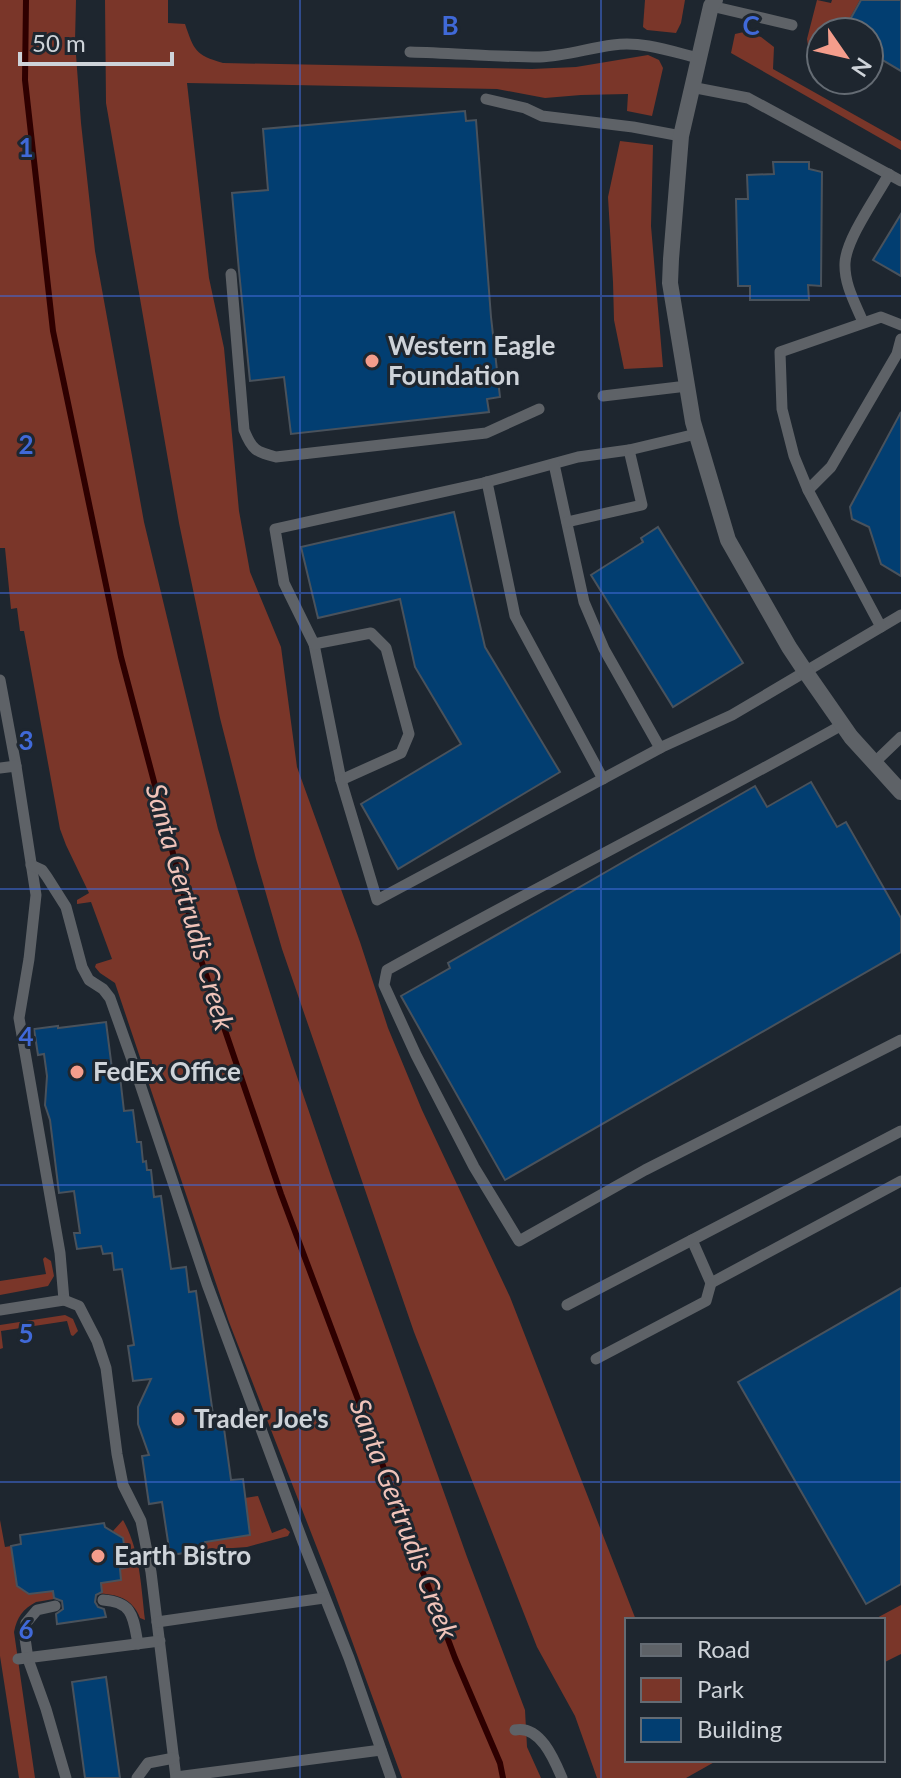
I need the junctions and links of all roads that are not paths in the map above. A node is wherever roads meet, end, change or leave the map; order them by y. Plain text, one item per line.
1 (712, 2) edge
2 (792, 25) dead end
3 (410, 52) dead end
4 (698, 58) junction
5 (691, 87) junction
6 (486, 99) dead end
7 (681, 136) junction
8 (889, 174) junction
9 (901, 181) edge
10 (231, 274) dead end
11 (863, 322) junction
12 (901, 325) edge
13 (901, 339) edge
14 (687, 386) junction
15 (603, 396) dead end
16 (539, 409) dead end
17 (696, 434) junction
18 (629, 450) junction
19 (554, 464) junction
20 (487, 482) junction
21 (808, 490) junction
22 (567, 522) junction
23 (901, 615) edge
24 (881, 627) junction
25 (314, 644) junction
26 (805, 671) junction
27 (0, 680) edge
28 (842, 725) junction
29 (901, 737) edge
30 (660, 748) junction
31 (874, 763) junction
32 (16, 766) junction
33 (0, 768) edge
34 (603, 779) junction
35 (341, 780) junction
36 (901, 792) edge
37 (31, 865) junction
38 (901, 1040) edge
39 (901, 1131) edge
40 (901, 1181) edge
41 (692, 1240) junction
42 (711, 1283) junction
43 (64, 1300) junction
44 (567, 1305) dead end
45 (0, 1310) edge
46 (596, 1359) dead end
47 (324, 1598) junction
48 (103, 1600) dead end
49 (55, 1606) dead end
50 (157, 1622) junction
51 (160, 1641) junction
52 (138, 1644) junction
53 (23, 1659) junction
54 (515, 1730) dead end
55 (381, 1750) junction
56 (174, 1758) junction
57 (66, 1778) edge
58 (137, 1778) edge
59 (176, 1778) edge
60 (391, 1778) edge
61 (562, 1778) edge

1 - 2 lane
1 - 4 street
3 - 4 lane
4 - 5 street
5 - 7 street
5 - 8 lane
6 - 7 lane
7 - 14 street
8 - 9 lane
8 - 11 lane
10 - 16 lane
11 - 12 lane
11 - 21 lane
13 - 21 lane
14 - 15 lane
14 - 17 street
17 - 18 lane
17 - 26 street
18 - 19 lane
18 - 22 lane
19 - 20 lane
19 - 22 lane
20 - 25 lane
20 - 34 lane
21 - 24 lane
22 - 30 lane
23 - 24 lane
24 - 26 lane
25 - 35 lane
25 - 35 lane
26 - 28 street
26 - 30 lane
27 - 32 lane
28 - 31 street
28 - 38 lane
29 - 31 lane
30 - 34 lane
31 - 36 street
32 - 33 lane
32 - 37 lane
34 - 35 lane
37 - 43 lane
37 - 47 lane
39 - 41 lane
40 - 42 lane
41 - 42 lane
41 - 44 lane
42 - 46 lane
43 - 45 lane
43 - 50 lane
47 - 50 lane
47 - 55 lane
48 - 52 lane
49 - 53 lane
50 - 51 lane
51 - 52 lane
51 - 56 lane
52 - 53 lane
53 - 57 lane
54 - 61 lane
55 - 59 lane
55 - 60 lane
56 - 58 lane
56 - 59 lane

